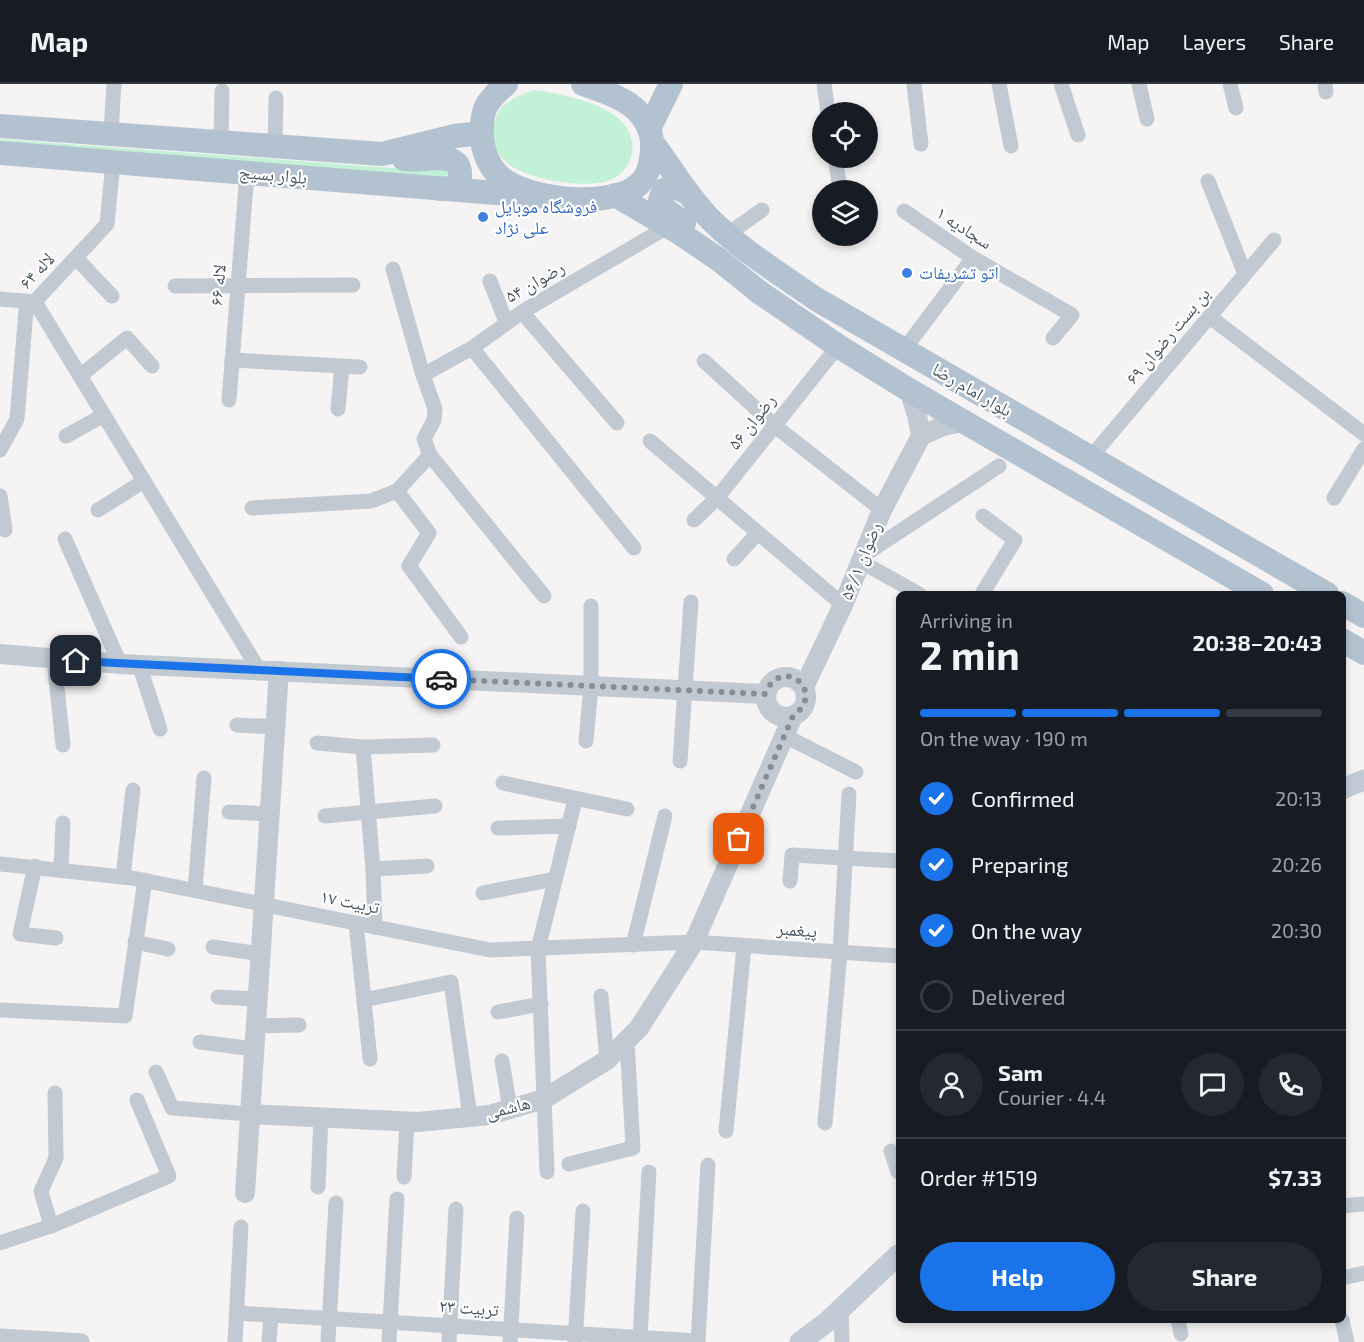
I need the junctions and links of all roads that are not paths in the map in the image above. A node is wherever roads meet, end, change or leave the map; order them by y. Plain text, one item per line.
1 (114, 84) edge
2 (506, 84) edge
3 (583, 84) edge
4 (671, 84) edge
5 (824, 84) edge
6 (914, 84) edge
7 (999, 84) edge
8 (1061, 84) edge
9 (1139, 84) edge
10 (1230, 84) edge
11 (222, 91) dead end
12 (482, 95) edge
13 (276, 98) dead end
14 (827, 102) edge
15 (1236, 108) dead end
16 (1147, 119) dead end
17 (0, 126) edge
18 (482, 133) junction
19 (111, 134) junction
20 (1078, 135) dead end
21 (650, 136) junction
22 (221, 142) junction
23 (921, 144) dead end
24 (1011, 146) dead end
25 (275, 147) junction
26 (0, 153) edge
27 (382, 154) junction
28 (113, 162) junction
29 (247, 173) junction
30 (1208, 181) dead end
31 (441, 189) junction
32 (686, 192) junction
33 (615, 195) junction
34 (546, 197) junction
35 (762, 210) dead end
36 (904, 211) dead end
37 (669, 226) junction
38 (728, 234) junction
39 (1274, 240) dead end
40 (76, 258) junction
41 (973, 258) junction
42 (718, 259) junction
43 (393, 269) dead end
44 (1245, 274) junction
45 (490, 281) dead end
46 (353, 285) dead end
47 (175, 286) dead end
48 (238, 286) junction
49 (112, 296) dead end
50 (0, 299) edge
51 (35, 302) junction
52 (522, 312) junction
53 (1210, 316) junction
54 (506, 322) junction
55 (1053, 338) dead end
56 (838, 346) junction
57 (472, 348) junction
58 (903, 351) junction
59 (232, 360) junction
60 (704, 361) dead end
61 (152, 366) dead end
62 (342, 366) junction
63 (360, 367) dead end
64 (423, 375) junction
65 (80, 376) junction
66 (909, 390) junction
67 (229, 400) dead end
68 (338, 409) dead end
69 (104, 415) junction
70 (962, 422) junction
71 (618, 423) dead end
72 (775, 426) junction
73 (1364, 434) edge
74 (66, 436) dead end
75 (921, 436) junction
76 (650, 441) dead end
77 (1364, 449) edge
78 (0, 450) edge
79 (430, 455) junction
80 (1091, 457) junction
81 (999, 466) dead end
82 (144, 481) junction
83 (397, 491) junction
84 (0, 496) edge
85 (717, 498) junction
86 (1334, 498) dead end
87 (252, 508) dead end
88 (98, 510) dead end
89 (882, 510) junction
90 (983, 516) dead end
91 (694, 520) dead end
92 (4, 530) dead end
93 (758, 533) junction
94 (65, 539) dead end
95 (633, 548) dead end
96 (862, 558) junction
97 (734, 559) dead end
98 (913, 591) edge
99 (984, 591) edge
100 (1257, 591) edge
101 (1322, 591) edge
102 (544, 596) dead end
103 (691, 602) dead end
104 (843, 605) junction
105 (1346, 605) edge
106 (591, 606) dead end
107 (1364, 616) edge
108 (461, 637) dead end
109 (1346, 642) edge
110 (1364, 653) edge
111 (0, 654) edge
112 (54, 659) junction
113 (129, 664) junction
114 (259, 670) junction
115 (279, 671) junction
116 (591, 686) junction
117 (804, 687) junction
118 (687, 691) junction
119 (765, 694) junction
120 (793, 716) junction
121 (237, 725) dead end
122 (276, 727) junction
123 (160, 729) dead end
124 (785, 736) junction
125 (586, 741) dead end
126 (317, 743) dead end
127 (433, 744) dead end
128 (63, 745) dead end
129 (363, 747) junction
130 (680, 761) dead end
131 (856, 772) dead end
132 (204, 778) dead end
133 (1364, 780) edge
134 (503, 783) dead end
135 (1346, 787) edge
136 (133, 790) dead end
137 (849, 794) dead end
138 (575, 800) junction
139 (435, 806) dead end
140 (627, 809) dead end
141 (229, 812) dead end
142 (369, 812) junction
143 (269, 814) junction
144 (325, 816) dead end
145 (665, 816) dead end
146 (63, 823) dead end
147 (569, 826) junction
148 (498, 828) dead end
149 (845, 858) junction
150 (896, 861) edge
151 (0, 864) edge
152 (35, 866) junction
153 (428, 866) dead end
154 (61, 869) junction
155 (373, 869) junction
156 (123, 877) junction
157 (555, 879) junction
158 (145, 880) junction
159 (789, 882) dead end
160 (195, 890) junction
161 (483, 893) dead end
162 (264, 904) junction
163 (356, 923) junction
164 (375, 927) junction
165 (56, 938) dead end
166 (135, 942) junction
167 (694, 942) junction
168 (633, 945) junction
169 (744, 946) junction
170 (213, 947) dead end
171 (538, 948) junction
172 (168, 949) dead end
173 (840, 952) junction
174 (261, 954) junction
175 (896, 956) edge
176 (601, 996) dead end
177 (218, 997) dead end
178 (258, 999) junction
179 (364, 1000) junction
180 (541, 1004) junction
181 (0, 1010) edge
182 (498, 1012) dead end
183 (299, 1024) dead end
184 (256, 1026) junction
185 (627, 1040) junction
186 (200, 1042) dead end
187 (254, 1049) junction
188 (370, 1059) dead end
189 (502, 1060) dead end
190 (607, 1060) junction
191 (156, 1072) dead end
192 (55, 1093) dead end
193 (544, 1099) junction
194 (137, 1100) dead end
195 (510, 1109) junction
196 (250, 1113) junction
197 (321, 1117) junction
198 (470, 1117) junction
199 (407, 1121) junction
200 (825, 1124) dead end
201 (726, 1131) dead end
202 (891, 1151) dead end
203 (569, 1164) dead end
204 (708, 1165) dead end
205 (896, 1166) edge
206 (547, 1172) dead end
207 (649, 1172) dead end
208 (404, 1177) dead end
209 (318, 1187) dead end
210 (245, 1193) dead end
211 (397, 1199) dead end
212 (336, 1203) dead end
213 (1364, 1204) edge
214 (1346, 1206) edge
215 (456, 1209) dead end
216 (583, 1211) dead end
217 (517, 1218) dead end
218 (51, 1226) junction
219 (241, 1227) dead end
220 (0, 1243) edge
221 (896, 1257) edge
222 (1364, 1273) edge
223 (1346, 1277) edge
224 (841, 1309) junction
225 (237, 1313) junction
226 (271, 1315) junction
227 (329, 1319) junction
228 (390, 1322) junction
229 (1343, 1323) edge
230 (450, 1326) junction
231 (0, 1336) edge
232 (510, 1336) edge
233 (575, 1338) edge
234 (640, 1338) junction
235 (82, 1341) edge
236 (698, 1341) edge
237 (235, 1342) edge
238 (269, 1342) edge
239 (328, 1342) edge
240 (389, 1342) edge
241 (449, 1342) edge
242 (800, 1342) edge
243 (842, 1342) edge
244 (1347, 1342) edge

1 - 19 street
2 - 12 main road
3 - 21 main road, بلوار امام رضا
4 - 21 main road
5 - 14 street
6 - 23 street
7 - 24 street
8 - 20 street
9 - 16 street
10 - 15 street
11 - 22 street
12 - 18 main road
13 - 25 street
17 - 19 main road, بلوار بسیج
18 - 27 main road, بلوار بسیج
18 - 34 main road
19 - 22 main road, بلوار بسیج
21 - 32 main road, بلوار امام رضا
21 - 33 main road
22 - 25 main road, بلوار بسیج
25 - 27 main road, بلوار بسیج
26 - 28 main road, بلوار بسیج
27 - 31 main road
28 - 29 main road, بلوار بسیج
28 - 40 street, لاله ۶۴
29 - 31 main road, بلوار بسیج
29 - 48 street, لاله ۶۶
30 - 44 street
31 - 34 main road, بلوار بسیج
32 - 38 main road, بلوار امام رضا
32 - 42 main road
33 - 34 main road
33 - 37 main road, بلوار امام رضا
35 - 38 street
36 - 41 street, سجادیه ۱
37 - 42 main road, بلوار امام رضا
37 - 52 street, رضوان ۵۴
38 - 58 main road, بلوار امام رضا
39 - 44 street, بن بست رضوان ۶۹
40 - 49 street
40 - 51 street, لاله ۶۴
41 - 55 street, سجادیه ۱
41 - 58 street
42 - 56 main road, بلوار امام رضا
43 - 64 street
44 - 53 street, بن بست رضوان ۶۹
45 - 54 street
46 - 48 street
47 - 48 street
48 - 59 street, لاله ۶۶
50 - 51 street
51 - 65 street
51 - 78 street, لاله ۶۴
52 - 54 street, رضوان ۵۴
52 - 71 street
53 - 73 street
53 - 80 street, بن بست رضوان ۶۹
54 - 57 street, رضوان ۵۴
56 - 66 main road, بلوار امام رضا
56 - 72 street, رضوان ۵۶
57 - 64 street, رضوان ۵۴
57 - 95 street
58 - 80 main road, بلوار امام رضا
59 - 62 street
59 - 67 street, لاله ۶۶
60 - 72 street
61 - 65 street
62 - 63 street
62 - 68 street
64 - 79 street
65 - 69 street
66 - 70 main road, بلوار امام رضا
66 - 75 street
69 - 74 street
69 - 82 street
70 - 75 street
70 - 100 main road, بلوار امام رضا
72 - 85 street, رضوان ۵۶
72 - 89 street
75 - 89 street, رضوان ۵۶/۱
76 - 85 street
77 - 86 street
79 - 83 street
79 - 102 street
80 - 101 main road, بلوار امام رضا
81 - 96 street
82 - 88 street
82 - 114 street
83 - 87 street
83 - 108 street
84 - 92 street
85 - 91 street, رضوان ۵۶
85 - 93 street
89 - 96 street, رضوان ۵۶/۱
90 - 99 street
93 - 97 street
93 - 104 street
94 - 113 street
96 - 98 street
96 - 104 street, رضوان ۵۶/۱
103 - 118 street
104 - 117 street, رضوان ۵۶/۱
105 - 107 main road
106 - 116 street
109 - 110 main road
111 - 112 street
112 - 113 street
112 - 128 street
113 - 114 street
113 - 123 street
114 - 115 street
115 - 116 street
115 - 122 street
116 - 118 street
116 - 125 street
117 - 119 street
117 - 120 street
118 - 119 street
118 - 130 street
119 - 120 street
120 - 124 street
121 - 122 street
122 - 143 street
124 - 131 street
124 - 167 street
126 - 129 street
127 - 129 street
129 - 142 street
132 - 160 street
133 - 135 main road
134 - 138 street
136 - 156 street
137 - 149 street
138 - 140 street
138 - 147 street
139 - 142 street
141 - 143 street
142 - 144 street
142 - 155 street
143 - 162 street
145 - 168 street
146 - 154 street
147 - 148 street
147 - 157 street
149 - 150 street
149 - 159 street
149 - 173 street
151 - 152 street, تربیت ۱۷
152 - 154 street, تربیت ۱۷
152 - 165 street
153 - 155 street
154 - 156 street, تربیت ۱۷
155 - 164 street
156 - 158 street, تربیت ۱۷
157 - 161 street
157 - 171 street
158 - 160 street, تربیت ۱۷
158 - 166 street
160 - 162 street, تربیت ۱۷
162 - 163 street, تربیت ۱۷
162 - 174 street
163 - 164 street, تربیت ۱۷
163 - 179 street
164 - 171 street, تربیت ۱۷
166 - 172 street
166 - 181 street
167 - 168 street, تربیت ۱۷
167 - 169 street, پیغمبر
167 - 185 street, هاشمی
168 - 171 street, تربیت ۱۷
169 - 173 street, پیغمبر
169 - 201 street
170 - 174 street
171 - 180 street
173 - 175 street, پیغمبر
173 - 200 street
174 - 178 street
176 - 190 street
177 - 178 street
178 - 184 street
179 - 188 street
179 - 198 street
180 - 182 street
180 - 193 street
183 - 184 street
184 - 187 street
185 - 190 street, هاشمی
185 - 203 street
186 - 187 street
187 - 196 street
189 - 195 street
190 - 193 street, هاشمی
191 - 196 street
192 - 218 street
193 - 195 street, هاشمی
193 - 206 street
194 - 218 street
195 - 198 street, هاشمی
196 - 197 street, هاشمی
196 - 210 street
197 - 199 street, هاشمی
197 - 209 street
198 - 199 street, هاشمی
199 - 208 street
202 - 205 street
204 - 236 street
207 - 234 street
211 - 228 street
212 - 227 street
213 - 214 street
215 - 230 street
216 - 233 street
217 - 232 street
218 - 220 street
219 - 225 street
221 - 224 main road
222 - 223 street
224 - 242 main road
224 - 243 street
225 - 226 street, تربیت ۲۳
225 - 237 street
226 - 227 street, تربیت ۲۳
226 - 238 street
227 - 228 street, تربیت ۲۳
227 - 239 street
228 - 230 street, تربیت ۲۳
228 - 240 street
229 - 244 street
230 - 232 street, تربیت ۲۳
230 - 241 street
231 - 235 street
232 - 233 street, تربیت ۲۳
233 - 234 street, تربیت ۲۳
234 - 236 street, تربیت ۲۳

